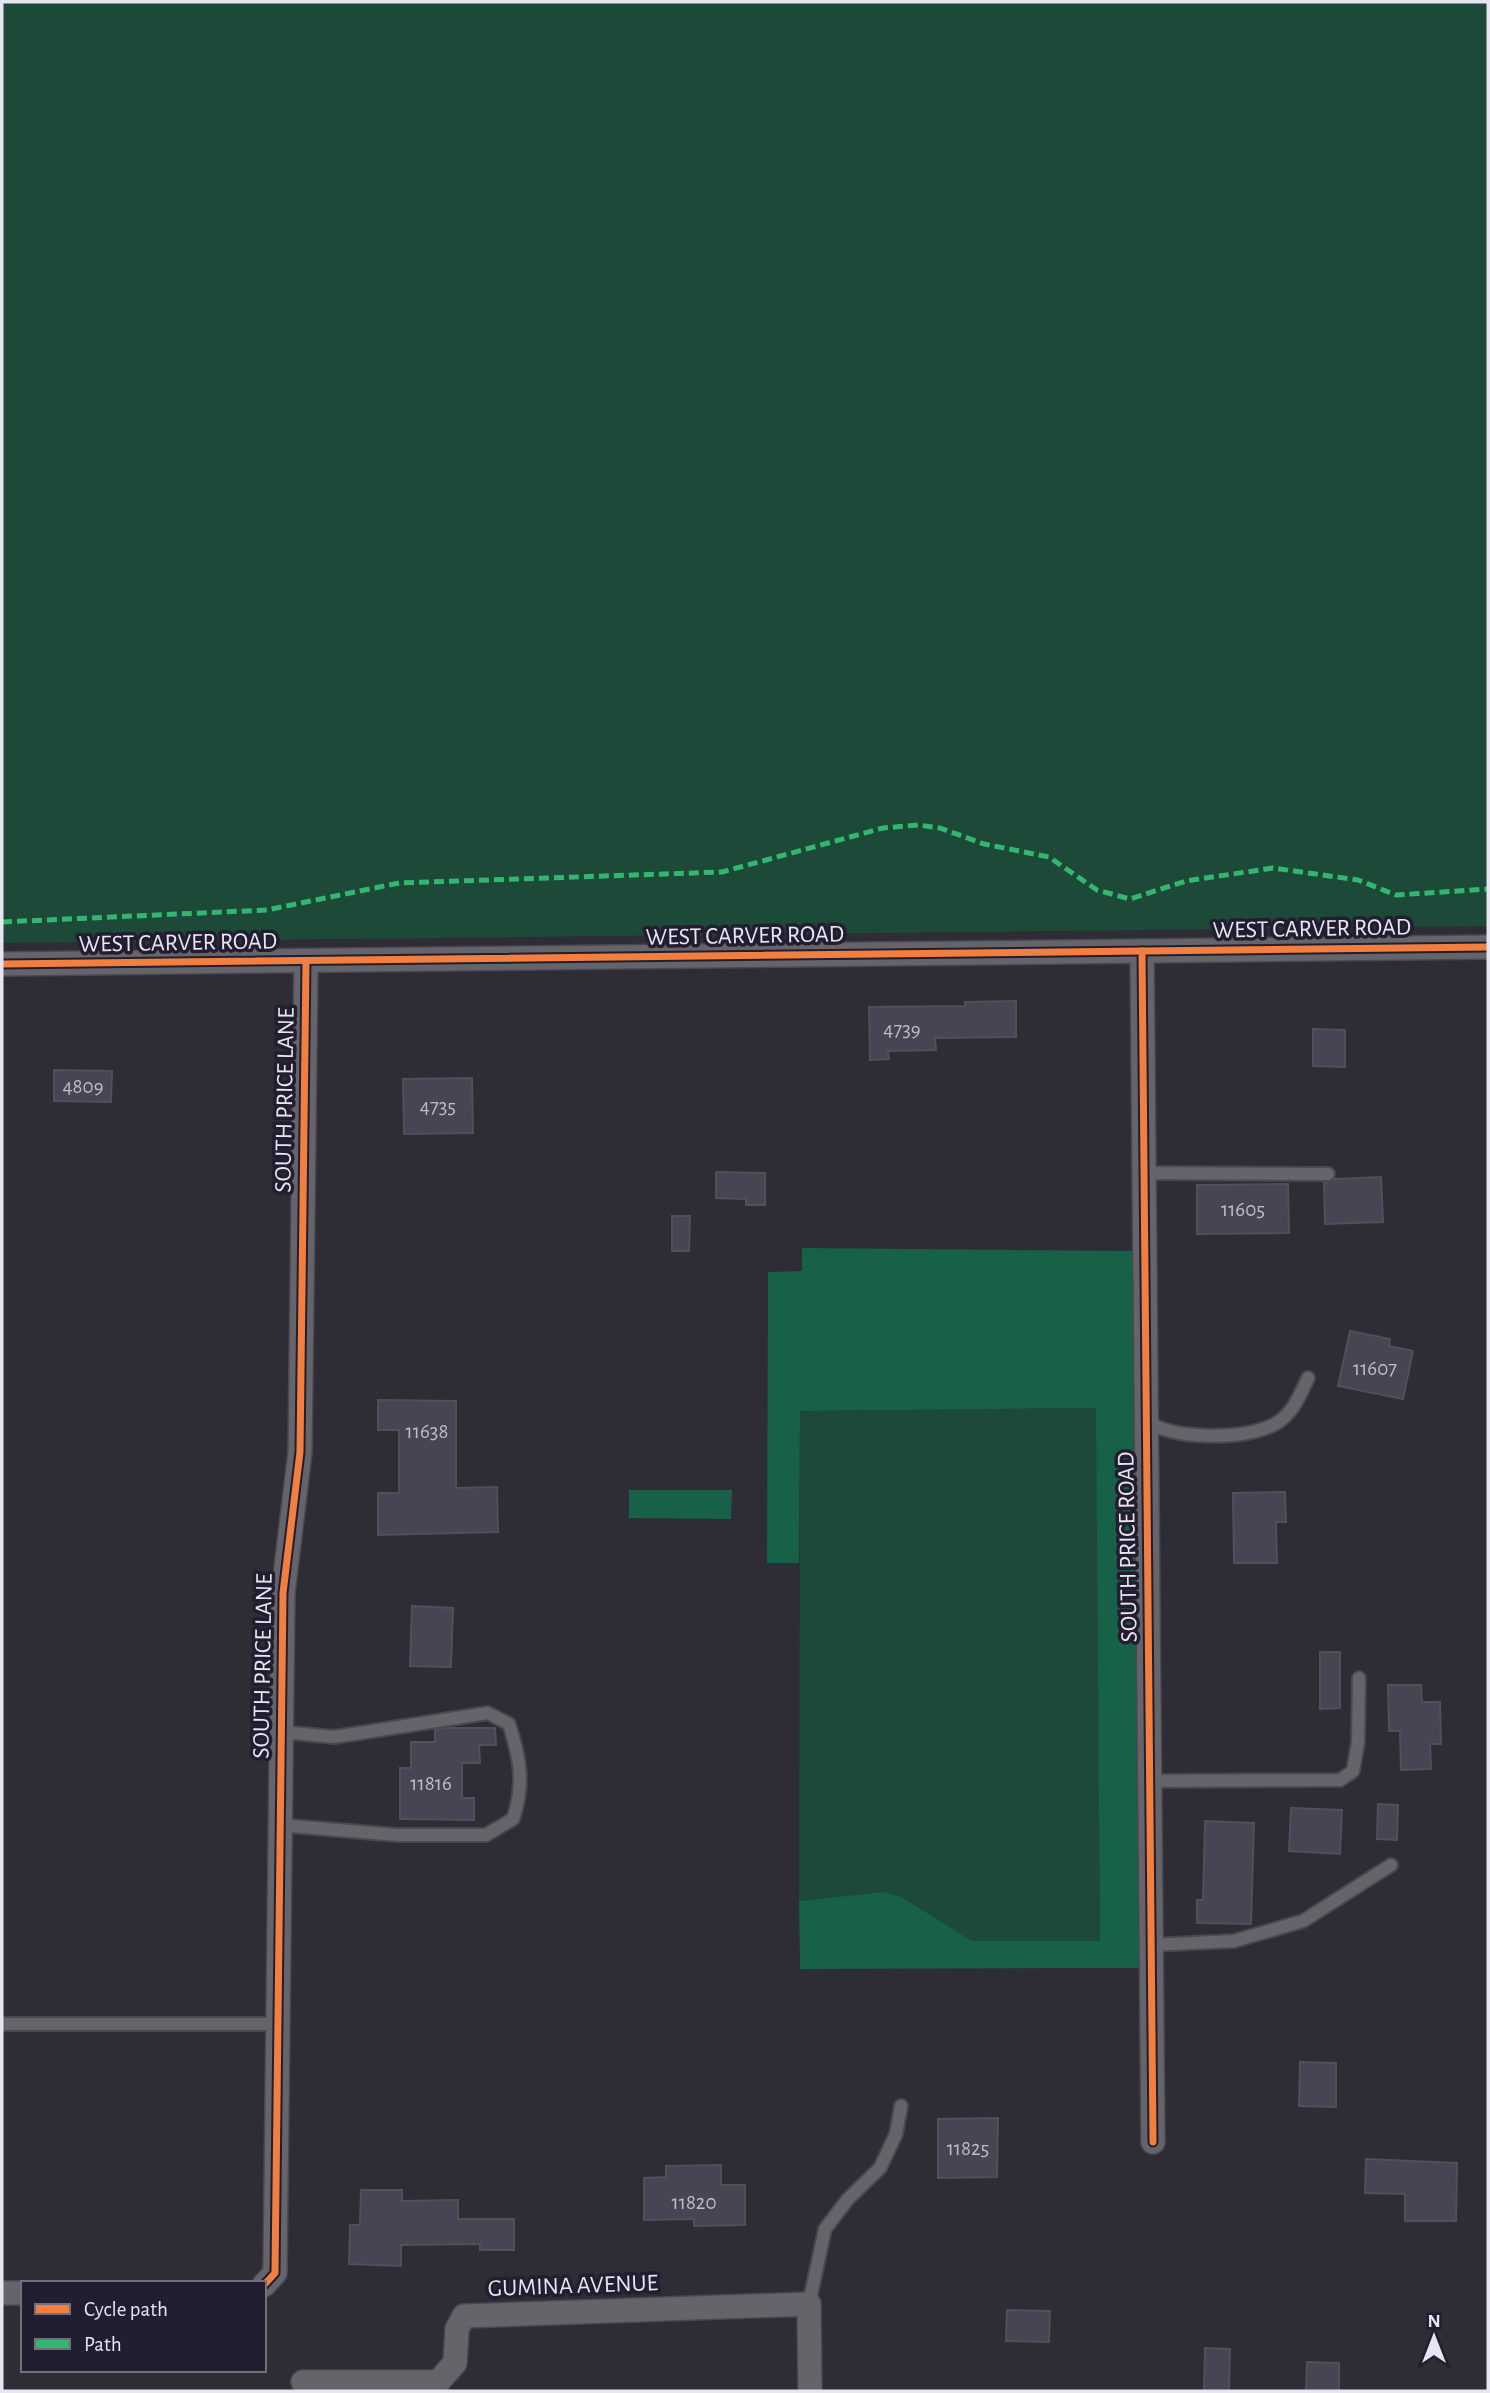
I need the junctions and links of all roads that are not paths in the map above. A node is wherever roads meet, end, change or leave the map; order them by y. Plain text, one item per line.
1 (1488, 947) edge
2 (1142, 951) junction
3 (2, 964) edge
4 (306, 978) junction
5 (1144, 1173) junction
6 (1328, 1174) dead end
7 (1308, 1378) dead end
8 (1146, 1421) junction
9 (1359, 1678) dead end
10 (282, 1732) junction
11 (1150, 1782) junction
12 (279, 1825) junction
13 (1391, 1866) dead end
14 (1151, 1945) junction
15 (279, 2024) junction
16 (2, 2025) edge
17 (901, 2106) dead end
18 (1153, 2142) dead end
19 (266, 2283) edge
20 (2, 2292) edge
21 (21, 2293) edge
22 (809, 2304) junction
23 (303, 2382) dead end
24 (810, 2391) edge

1 - 2 street, WEST CARVER ROAD
2 - 4 street, WEST CARVER ROAD
2 - 5 street, SOUTH PRICE ROAD
3 - 4 street, WEST CARVER ROAD
4 - 10 street, SOUTH PRICE LANE
5 - 6 lane
5 - 8 street, SOUTH PRICE ROAD
7 - 8 lane
8 - 11 street, SOUTH PRICE ROAD
9 - 11 lane
10 - 12 street, SOUTH PRICE LANE
10 - 12 lane
11 - 14 street, SOUTH PRICE ROAD
12 - 15 street, SOUTH PRICE LANE
13 - 14 lane
14 - 18 street, SOUTH PRICE ROAD
15 - 16 lane
15 - 19 street, SOUTH PRICE LANE
17 - 22 lane
20 - 21 street
22 - 23 street, GUMINA AVENUE
22 - 24 street

